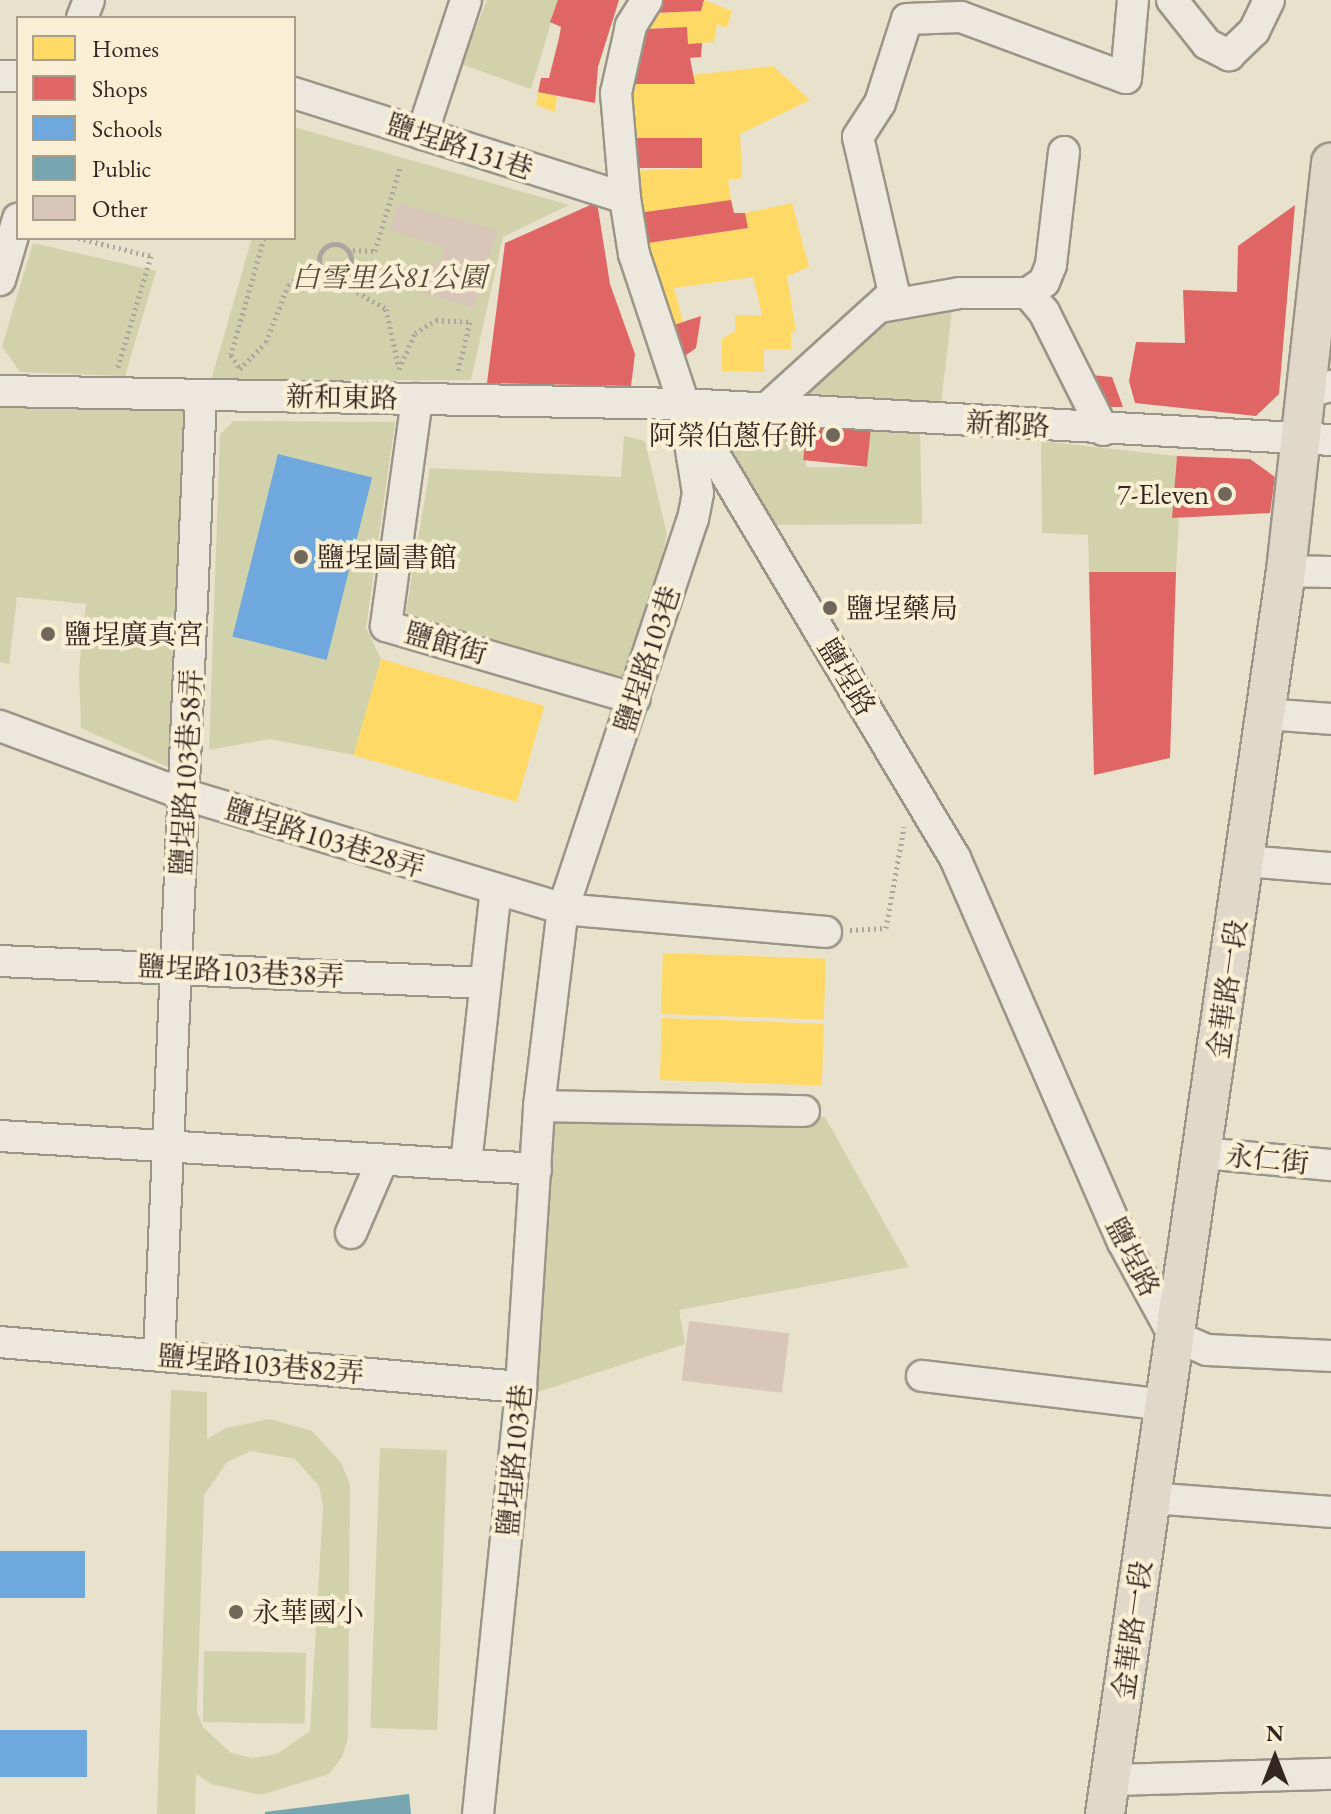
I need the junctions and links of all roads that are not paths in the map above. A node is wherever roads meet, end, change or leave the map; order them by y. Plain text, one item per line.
1 (466, 0) edge
2 (647, 0) edge
3 (1133, 0) edge
4 (1172, 0) edge
5 (1269, 0) edge
6 (296, 94) edge
7 (422, 134) junction
8 (1064, 152) dead end
9 (1331, 162) edge
10 (625, 198) junction
11 (16, 226) edge
12 (0, 280) edge
13 (1028, 293) junction
14 (880, 307) junction
15 (1319, 389) edge
16 (0, 391) edge
17 (201, 395) junction
18 (417, 399) junction
19 (684, 404) junction
20 (766, 409) junction
21 (1103, 430) junction
22 (1316, 439) edge
23 (1286, 571) junction
24 (1331, 572) edge
25 (635, 699) junction
26 (1265, 714) junction
27 (1331, 719) edge
28 (0, 726) edge
29 (186, 795) junction
30 (1245, 861) junction
31 (1331, 868) edge
32 (496, 890) junction
33 (563, 909) junction
34 (826, 932) road end
35 (0, 961) edge
36 (177, 968) junction
37 (482, 983) junction
38 (539, 1106) junction
39 (804, 1111) dead end
40 (0, 1136) edge
41 (167, 1149) junction
42 (1203, 1153) junction
43 (382, 1161) junction
44 (466, 1164) junction
45 (1331, 1165) edge
46 (536, 1169) junction
47 (351, 1233) dead end
48 (1174, 1336) junction
49 (0, 1342) edge
50 (159, 1354) junction
51 (1331, 1356) edge
52 (922, 1376) dead end
53 (521, 1387) junction
54 (1164, 1405) junction
55 (1151, 1498) junction
56 (1331, 1512) edge
57 (1331, 1774) edge
58 (1108, 1797) edge
59 (478, 1814) edge

1 - 7 street
2 - 10 street, 鹽埕路
3 - 14 street
4 - 5 street
6 - 7 street, 鹽埕路131巷
7 - 10 street, 鹽埕路131巷
8 - 13 street
9 - 15 main road, 金華路一段
10 - 19 street, 鹽埕路
11 - 12 street
13 - 14 street
13 - 21 street
14 - 20 street
15 - 22 main road, 金華路一段
16 - 17 street, 新和東路
17 - 18 street, 新和東路
17 - 29 street, 鹽埕路103巷58弄
18 - 19 street, 新和東路
18 - 25 street, 鹽館街
19 - 20 street, 新都路
19 - 25 street, 鹽埕路103巷
19 - 48 street, 鹽埕路
20 - 21 street, 新都路
21 - 22 street, 新都路
22 - 23 main road, 金華路一段
23 - 24 street
23 - 26 main road, 金華路一段
25 - 33 street, 鹽埕路103巷
26 - 27 street
26 - 30 main road, 金華路一段
28 - 29 street, 鹽埕路103巷28弄
29 - 32 street, 鹽埕路103巷28弄
29 - 36 street, 鹽埕路103巷58弄
30 - 31 street
30 - 42 main road, 金華路一段
32 - 33 street, 鹽埕路103巷28弄
32 - 37 street
33 - 34 street
33 - 38 street, 鹽埕路103巷
35 - 36 street, 鹽埕路103巷38弄
36 - 37 street, 鹽埕路103巷38弄
36 - 41 street, 鹽埕路103巷58弄
37 - 44 street
38 - 39 street
38 - 46 street, 鹽埕路103巷
40 - 41 street
41 - 43 street
41 - 50 street, 鹽埕路103巷58弄
42 - 45 street, 永仁街
42 - 48 main road, 金華路一段
43 - 44 street
43 - 47 street
44 - 46 street
46 - 53 street, 鹽埕路103巷
48 - 51 street
48 - 54 main road, 金華路一段
49 - 50 street, 鹽埕路103巷82弄
50 - 53 street, 鹽埕路103巷82弄
52 - 54 street
53 - 59 street, 鹽埕路103巷
54 - 55 main road, 金華路一段
55 - 56 street
55 - 58 main road, 金華路一段
57 - 58 street

